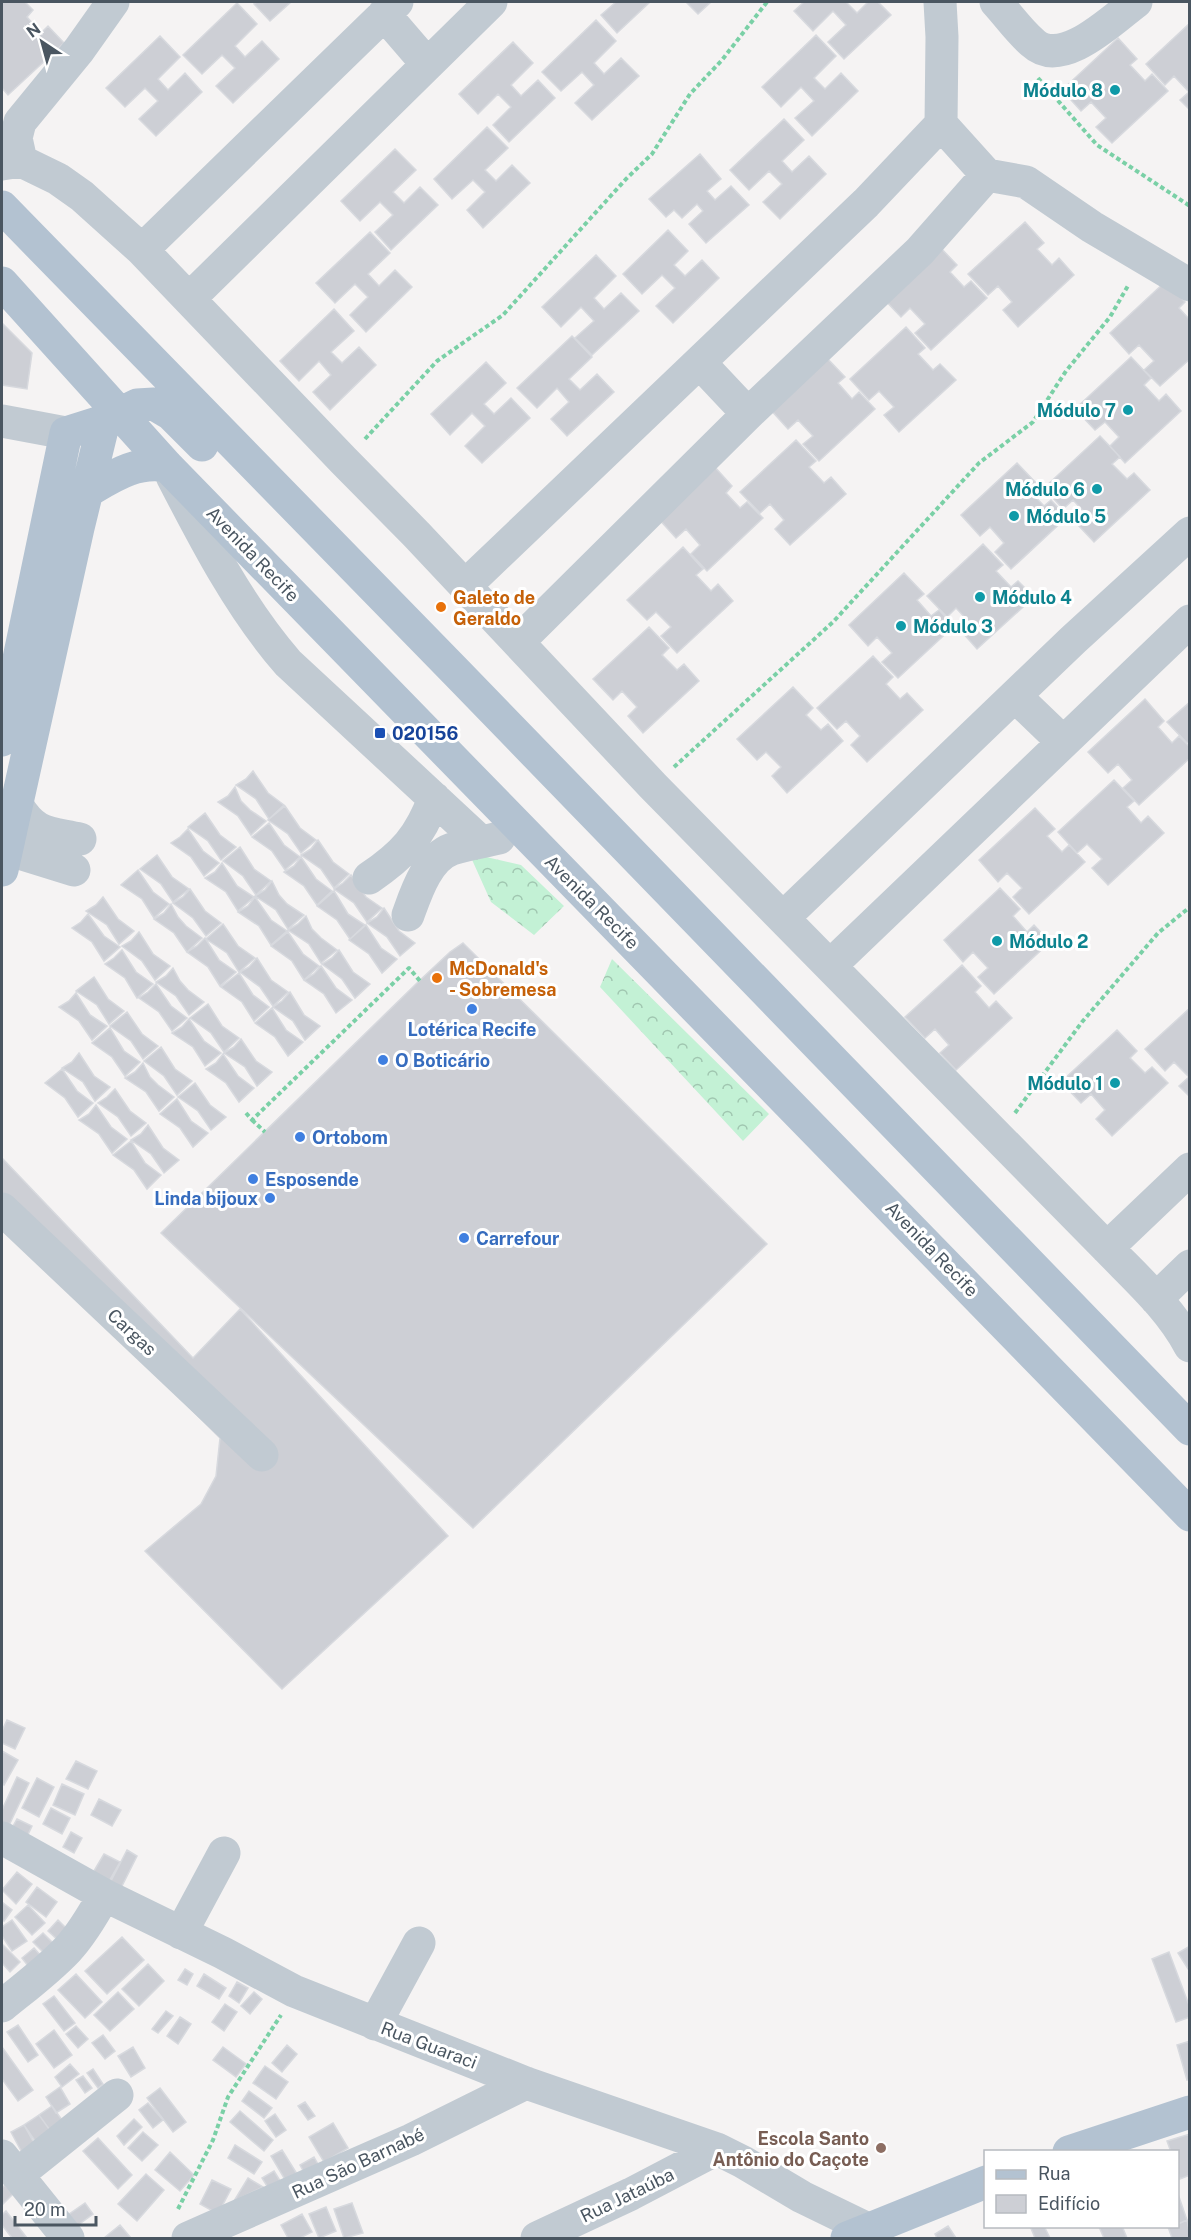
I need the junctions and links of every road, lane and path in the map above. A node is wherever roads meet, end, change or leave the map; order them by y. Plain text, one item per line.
1 (113, 2) edge
2 (491, 2) edge
3 (767, 2) edge
4 (920, 2) edge
5 (940, 2) edge
6 (996, 2) edge
7 (1136, 2) edge
8 (390, 8) edge
9 (942, 37) junction
10 (427, 64) junction
11 (1035, 73) dead end
12 (941, 124) junction
13 (11, 162) edge
14 (987, 175) junction
15 (1190, 206) edge
16 (2, 207) edge
17 (142, 250) junction
18 (1143, 258) junction
19 (2, 283) edge
20 (1190, 285) edge
21 (189, 299) junction
22 (700, 363) junction
23 (748, 414) junction
24 (112, 416) junction
25 (2, 421) edge
26 (66, 433) junction
27 (344, 461) junction
28 (167, 466) junction
29 (86, 492) junction
30 (1190, 533) edge
31 (465, 586) junction
32 (1190, 621) edge
33 (518, 642) junction
34 (457, 673) junction
35 (1015, 696) junction
36 (2, 740) edge
37 (1063, 742) junction
38 (653, 786) junction
39 (434, 798) junction
40 (524, 833) junction
41 (481, 842) junction
42 (17, 852) edge
43 (77, 855) dead end
44 (369, 878) dead end
45 (1190, 907) edge
46 (408, 915) dead end
47 (784, 917) junction
48 (831, 964) junction
49 (420, 981) dead end
50 (246, 1113) dead end
51 (252, 1120) junction
52 (265, 1132) dead end
53 (997, 1137) junction
54 (1190, 1169) edge
55 (2, 1209) edge
56 (1107, 1248) junction
57 (1190, 1266) edge
58 (1156, 1299) junction
59 (1190, 1346) edge
60 (1189, 1423) edge
61 (262, 1455) dead end
62 (1190, 1515) edge
63 (2, 1838) edge
64 (225, 1853) dead end
65 (104, 1895) junction
66 (181, 1933) junction
67 (419, 1943) dead end
68 (294, 1991) junction
69 (2, 2006) edge
70 (375, 2024) junction
71 (526, 2083) junction
72 (117, 2095) dead end
73 (1190, 2112) edge
74 (717, 2149) junction
75 (1072, 2150) edge
76 (9, 2166) edge
77 (984, 2183) edge
78 (180, 2228) edge
79 (857, 2234) edge
80 (69, 2238) edge
81 (537, 2238) edge

1 - 13 street
2 - 10 street
3 - 27 path
4 - 9 street
5 - 9 street
6 - 7 street
8 - 10 street
8 - 17 street
9 - 12 street
10 - 21 street
11 - 15 path
12 - 14 street
12 - 22 street
13 - 17 street
14 - 18 street
14 - 23 street
16 - 34 main road
17 - 21 street
18 - 20 street
18 - 38 path
19 - 24 main road, Avenida Recife
21 - 27 street
22 - 23 street
22 - 31 street
23 - 33 street
24 - 26 main road
24 - 28 main road, Avenida Recife
24 - 29 main road
24 - 34 main road
25 - 26 street
26 - 36 main road
27 - 31 street
28 - 29 main road
28 - 39 street
28 - 40 main road, Avenida Recife
29 - 42 main road
30 - 35 street
31 - 33 street
32 - 37 street
33 - 38 street
34 - 60 main road
35 - 37 street
35 - 47 street
37 - 48 street
38 - 47 street
39 - 41 street
39 - 44 street
40 - 41 street
40 - 62 main road, Avenida Recife
41 - 46 street
42 - 43 street
45 - 53 path
47 - 48 street
48 - 53 street
49 - 51 path
50 - 51 path
51 - 52 path
53 - 56 street
54 - 56 street
55 - 61 street, Cargas
56 - 58 street
57 - 58 street
58 - 59 street
63 - 65 street, Rua Guaraci
64 - 66 street
65 - 66 street, Rua Guaraci
65 - 69 street
66 - 68 street, Rua Guaraci
67 - 70 street
68 - 70 street, Rua Guaraci
68 - 78 path
70 - 71 street, Rua Guaraci
71 - 74 street, Rua Guaraci
71 - 78 street, Rua São Barnabé
72 - 76 street
73 - 75 main road
74 - 79 street, Rua Guaraci
74 - 81 street, Rua Jataúba
76 - 80 street
77 - 79 main road

